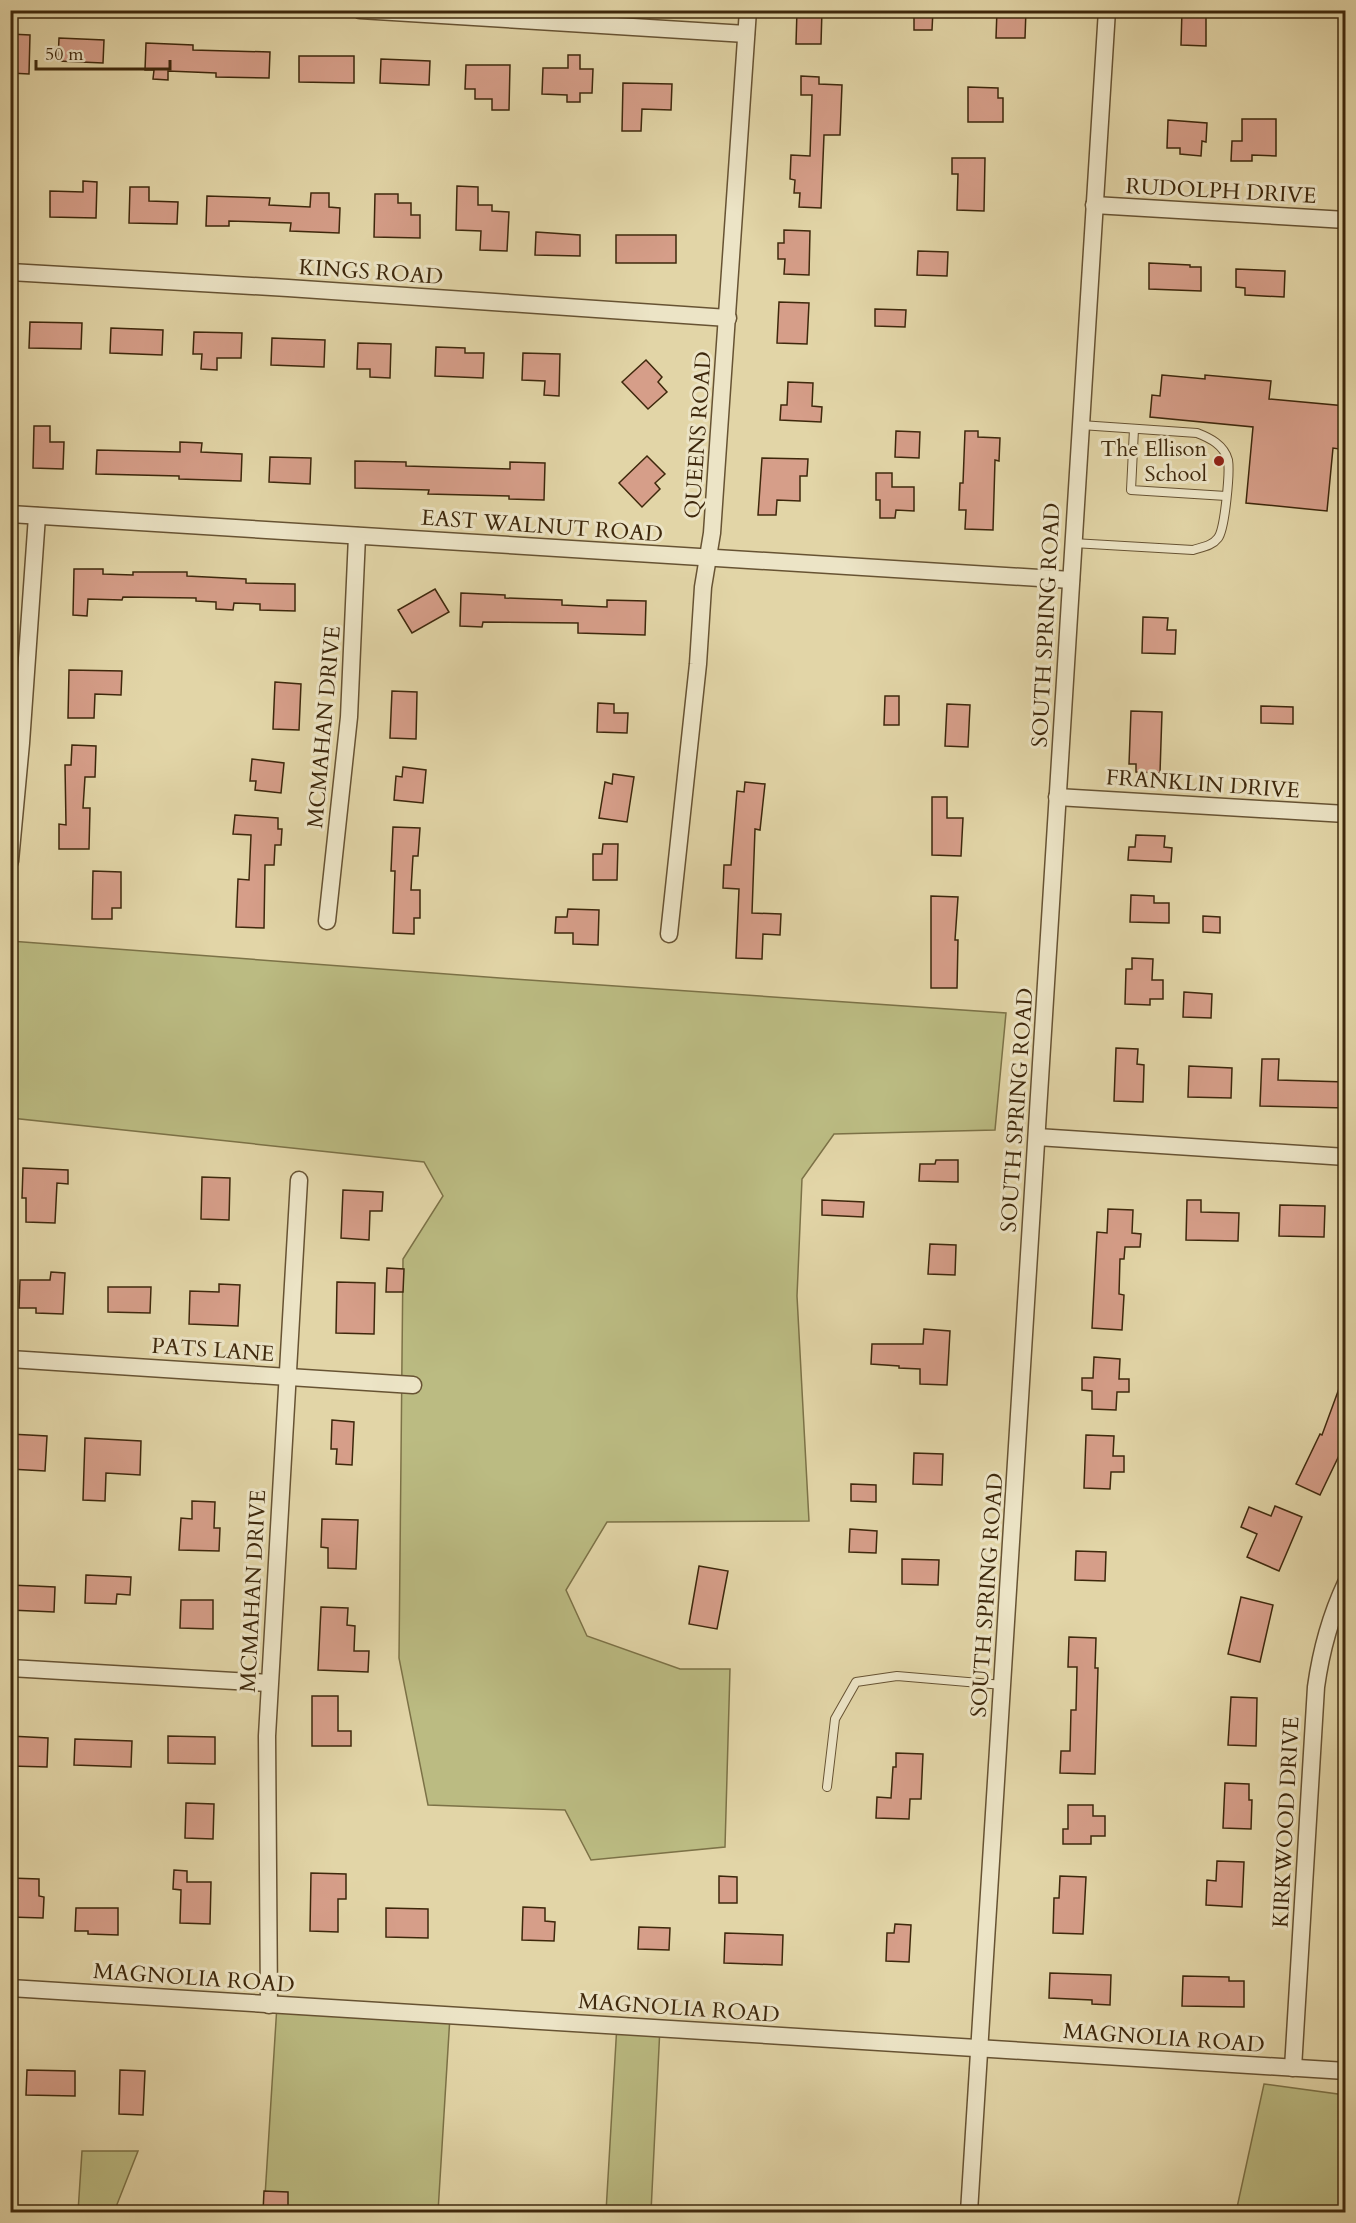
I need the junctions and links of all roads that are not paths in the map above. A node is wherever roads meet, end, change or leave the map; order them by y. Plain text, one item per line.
1 (360, 10) edge
2 (748, 10) edge
3 (1107, 10) edge
4 (746, 34) junction
5 (1094, 205) junction
6 (1346, 220) edge
7 (10, 272) edge
8 (728, 318) junction
9 (1081, 425) junction
10 (1134, 429) junction
11 (1226, 496) junction
12 (10, 514) edge
13 (37, 516) junction
14 (357, 536) junction
15 (1073, 543) junction
16 (708, 558) junction
17 (1071, 580) junction
18 (1058, 797) junction
19 (1346, 814) edge
20 (10, 861) edge
21 (327, 921) dead end
22 (669, 934) dead end
23 (1037, 1137) junction
24 (1346, 1157) edge
25 (299, 1180) dead end
26 (10, 1359) edge
27 (287, 1377) junction
28 (413, 1384) dead end
29 (1346, 1583) edge
30 (10, 1668) edge
31 (269, 1683) junction
32 (1003, 1685) junction
33 (826, 1787) dead end
34 (10, 1988) edge
35 (269, 2005) junction
36 (980, 2049) junction
37 (1293, 2068) junction
38 (1346, 2071) edge
39 (969, 2212) edge

1 - 4 street
2 - 4 street, QUEENS ROAD
3 - 5 street, SOUTH SPRING ROAD
4 - 8 street, QUEENS ROAD
5 - 6 street, RUDOLPH DRIVE
5 - 9 street, SOUTH SPRING ROAD
7 - 8 street, KINGS ROAD
8 - 16 street, QUEENS ROAD
9 - 10 lane
9 - 15 street, SOUTH SPRING ROAD
10 - 11 lane
10 - 11 lane
11 - 15 lane
12 - 13 street, EAST WALNUT ROAD
13 - 14 street, EAST WALNUT ROAD
13 - 20 street
14 - 16 street, EAST WALNUT ROAD
14 - 21 street, MCMAHAN DRIVE
15 - 17 street, SOUTH SPRING ROAD
16 - 17 street, EAST WALNUT ROAD
16 - 22 street, QUEENS ROAD
17 - 18 street, SOUTH SPRING ROAD
18 - 19 street, FRANKLIN DRIVE
18 - 23 street, SOUTH SPRING ROAD
23 - 24 street
23 - 32 street, SOUTH SPRING ROAD
25 - 27 street, MCMAHAN DRIVE
26 - 27 street, PATS LANE
27 - 28 street, PATS LANE
27 - 31 street, MCMAHAN DRIVE
29 - 37 street, KIRKWOOD DRIVE
30 - 31 street
31 - 35 street, MCMAHAN DRIVE
32 - 33 lane
32 - 36 street, SOUTH SPRING ROAD
34 - 35 street, MAGNOLIA ROAD
35 - 36 street, MAGNOLIA ROAD
36 - 37 street, MAGNOLIA ROAD
36 - 39 street, SOUTH SPRING ROAD
37 - 38 street, MAGNOLIA ROAD

